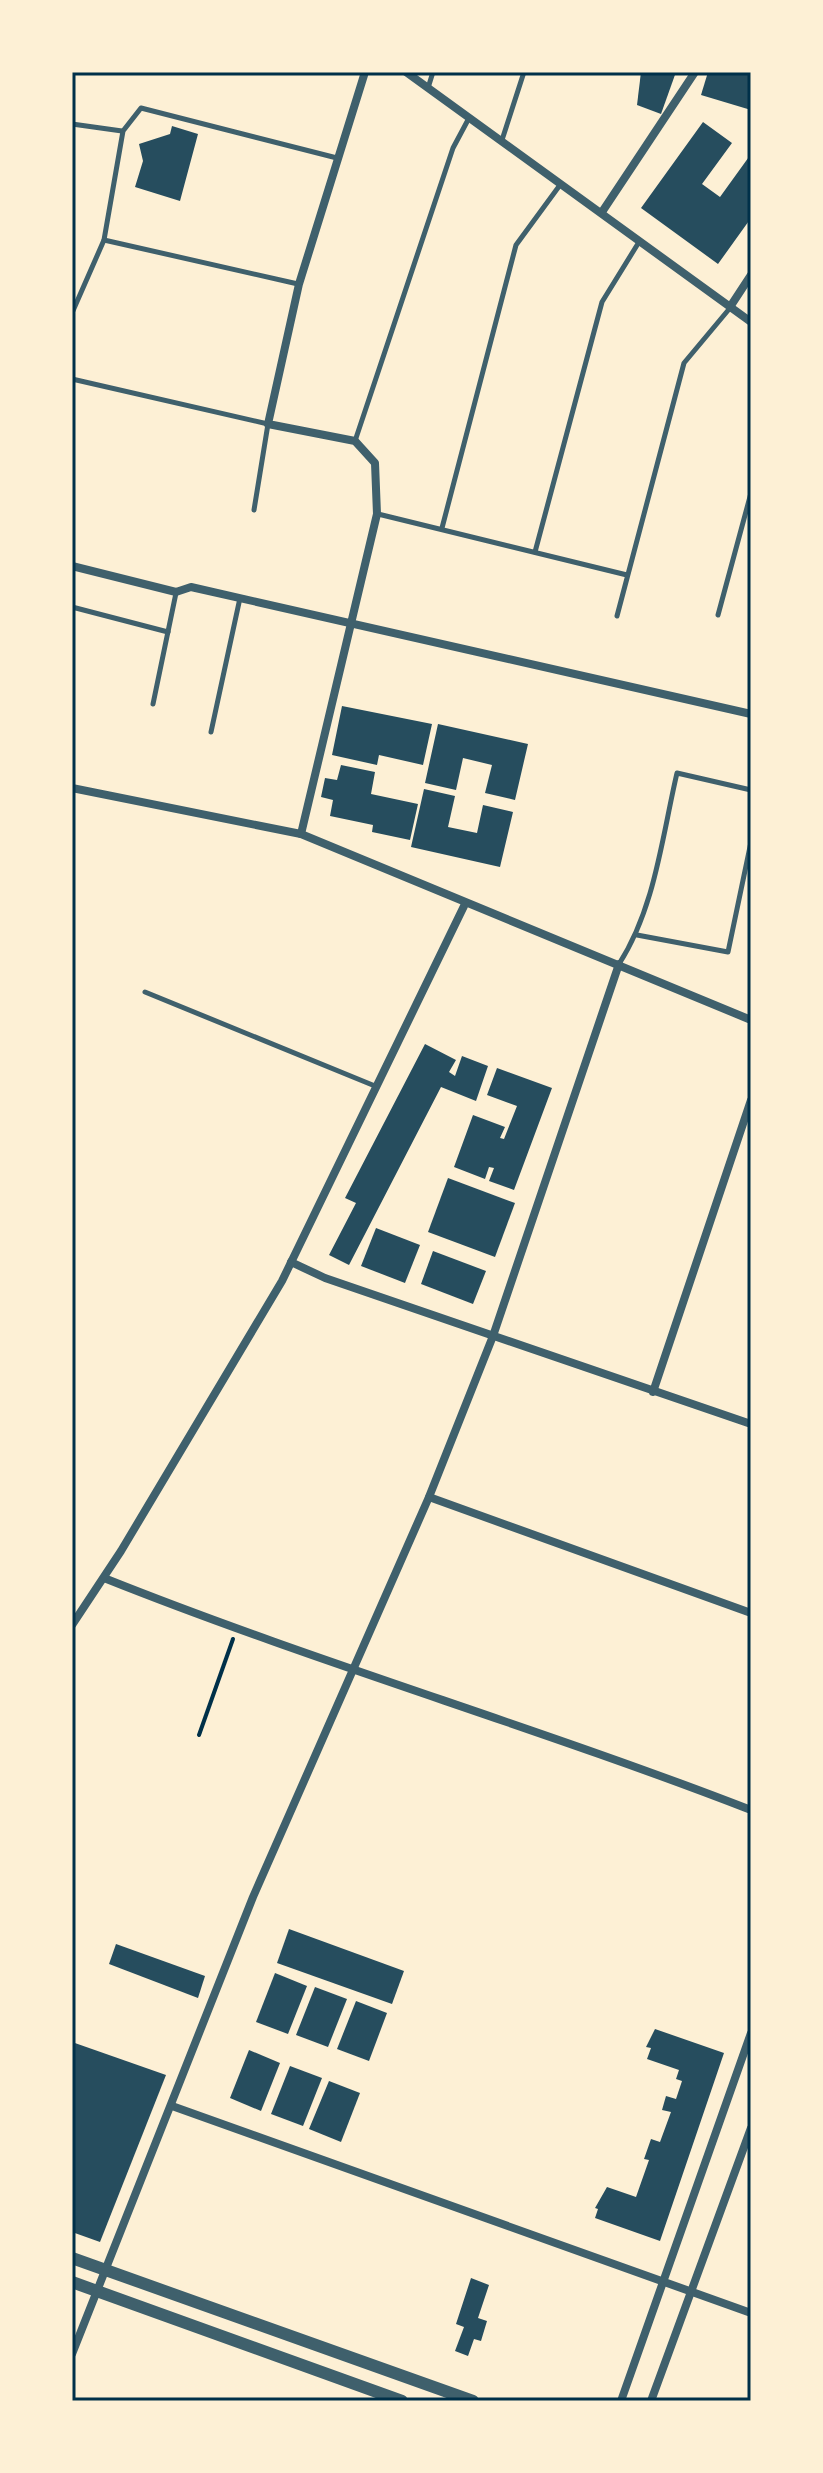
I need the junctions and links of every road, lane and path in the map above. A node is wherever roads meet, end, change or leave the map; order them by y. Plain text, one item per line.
1 (365, 72) edge
2 (406, 72) edge
3 (433, 72) edge
4 (524, 72) edge
5 (695, 72) edge
6 (428, 88) junction
7 (469, 118) junction
8 (72, 124) edge
9 (123, 131) junction
10 (502, 141) junction
11 (337, 158) junction
12 (561, 184) junction
13 (602, 212) junction
14 (104, 240) junction
15 (639, 241) junction
16 (751, 275) edge
17 (299, 284) junction
18 (730, 307) junction
19 (72, 313) edge
20 (751, 322) edge
21 (72, 379) edge
22 (268, 424) junction
23 (355, 441) junction
24 (751, 493) edge
25 (254, 510) dead end
26 (377, 514) junction
27 (442, 528) junction
28 (535, 552) junction
29 (72, 566) edge
30 (627, 575) junction
31 (176, 592) junction
32 (240, 598) junction
33 (72, 607) edge
34 (718, 615) dead end
35 (617, 616) dead end
36 (348, 625) junction
37 (168, 632) junction
38 (153, 704) dead end
39 (751, 714) edge
40 (211, 732) dead end
41 (72, 788) edge
42 (751, 790) edge
43 (301, 834) junction
44 (751, 842) edge
45 (465, 904) junction
46 (637, 935) junction
47 (619, 964) junction
48 (145, 992) dead end
49 (751, 1020) edge
50 (375, 1086) junction
51 (751, 1100) edge
52 (291, 1262) junction
53 (493, 1336) junction
54 (653, 1392) junction
55 (751, 1424) edge
56 (429, 1497) junction
57 (104, 1578) junction
58 (751, 1613) edge
59 (72, 1625) edge
60 (237, 1630) junction
61 (354, 1671) junction
62 (199, 1735) dead end
63 (751, 1810) edge
64 (751, 2033) edge
65 (172, 2106) junction
66 (751, 2128) edge
67 (72, 2258) edge
68 (104, 2270) junction
69 (664, 2281) junction
70 (72, 2282) edge
71 (95, 2291) junction
72 (691, 2291) junction
73 (751, 2313) edge
74 (72, 2354) edge
75 (402, 2401) edge
76 (473, 2401) edge
77 (621, 2401) edge
78 (651, 2401) edge

1 - 11 street
2 - 6 street
3 - 6 lane
4 - 10 lane
5 - 13 street
6 - 7 street
7 - 10 street
7 - 23 lane
8 - 9 lane
9 - 11 lane
9 - 14 lane
10 - 12 street
11 - 17 street
12 - 13 street
12 - 27 lane
13 - 15 street
14 - 17 lane
14 - 19 lane
15 - 18 street
15 - 28 lane
16 - 18 street
17 - 22 street
18 - 20 street
18 - 30 lane
21 - 22 lane
22 - 23 street
22 - 25 lane
23 - 26 street
24 - 34 lane
26 - 27 lane
26 - 36 street
27 - 28 lane
28 - 30 lane
29 - 31 street
30 - 35 lane
31 - 32 street
31 - 37 lane
32 - 36 street
32 - 40 lane
33 - 37 lane
36 - 39 street
36 - 43 street
37 - 38 lane
41 - 43 street
42 - 46 lane
43 - 45 street
44 - 46 lane
45 - 47 street
45 - 50 street
46 - 47 lane
47 - 49 street
47 - 53 street
48 - 50 lane
50 - 52 street
51 - 54 street
52 - 53 street
52 - 57 street
53 - 54 street
53 - 56 street
54 - 55 street
56 - 58 street
56 - 61 street
57 - 59 street
57 - 60 street
60 - 61 street
60 - 62 path
61 - 63 street
61 - 65 street
64 - 69 street
65 - 68 street
65 - 69 street
66 - 72 street
67 - 68 street
68 - 71 street
68 - 76 street
69 - 72 street
69 - 77 street
70 - 71 street
71 - 74 street
71 - 75 street
72 - 73 street
72 - 78 street

